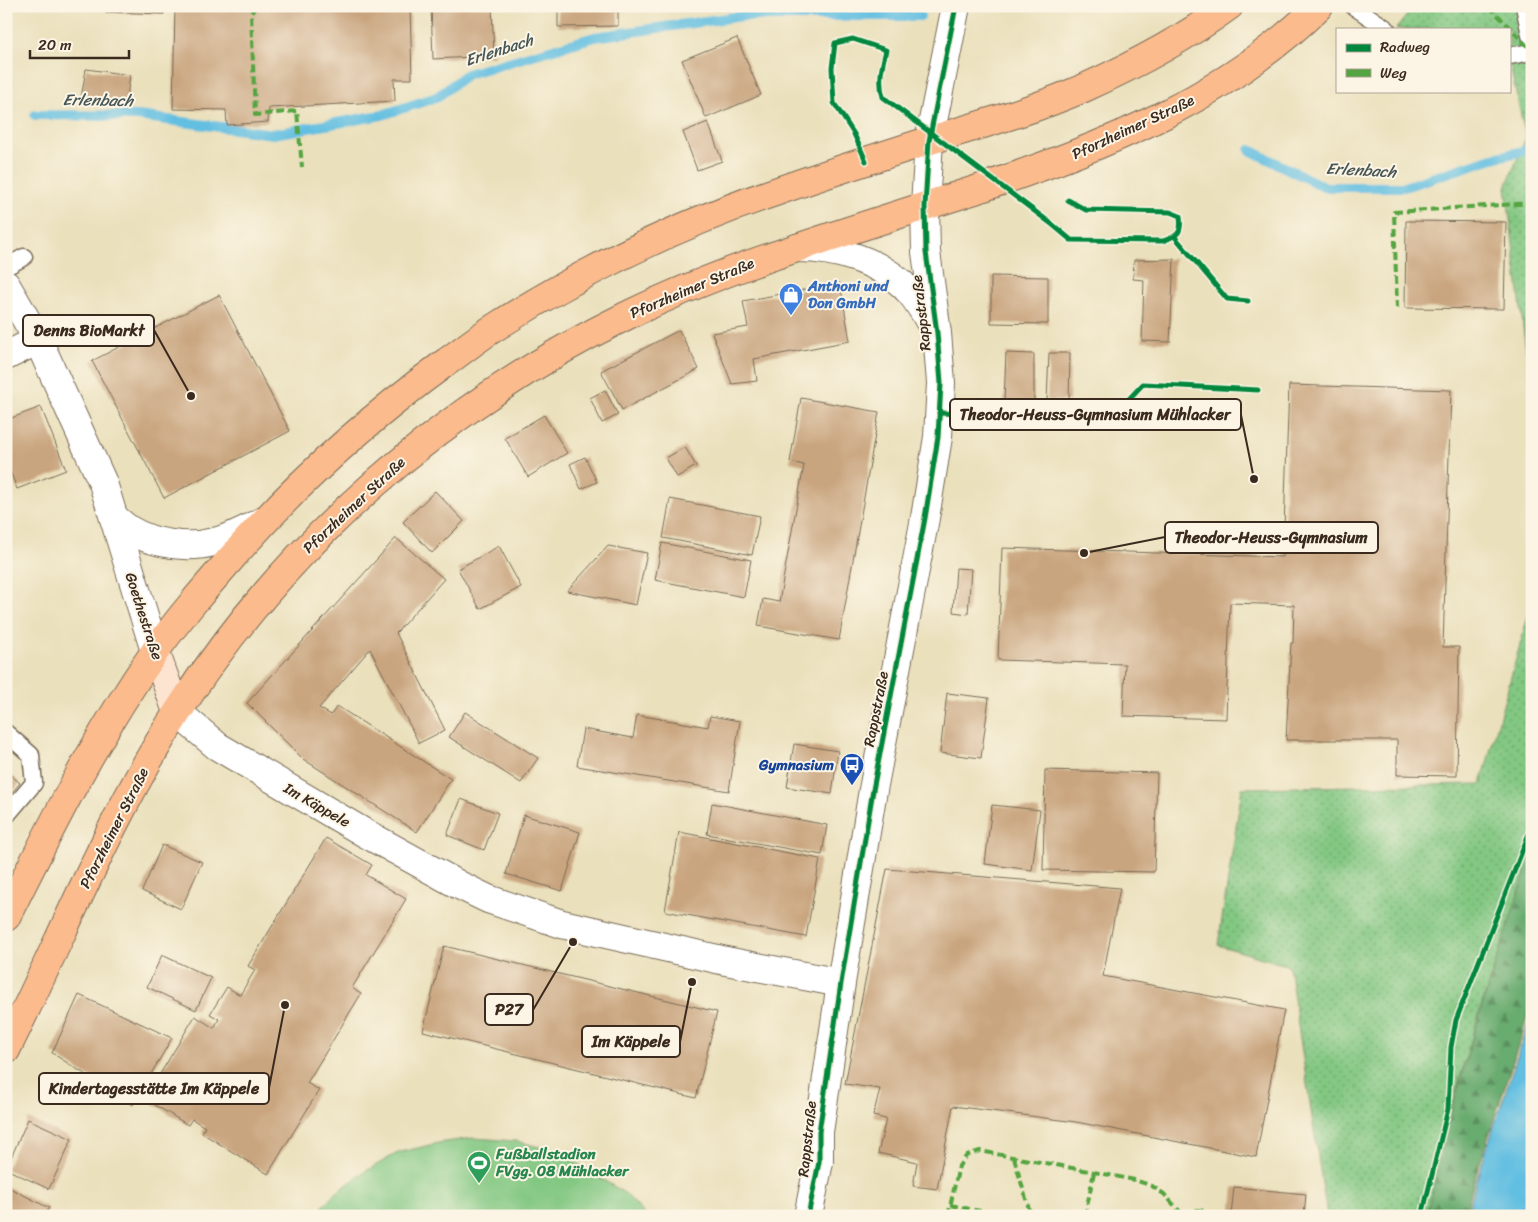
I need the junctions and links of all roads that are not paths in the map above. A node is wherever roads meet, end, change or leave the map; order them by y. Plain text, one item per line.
1 (956, 6) edge
2 (1229, 6) edge
3 (1318, 6) edge
4 (1353, 6) edge
5 (1524, 6) edge
6 (1385, 28) edge
7 (1532, 44) edge
8 (1532, 52) edge
9 (1510, 56) edge
10 (929, 141) junction
11 (926, 206) junction
12 (796, 248) junction
13 (24, 256) dead end
14 (6, 267) edge
15 (6, 285) edge
16 (937, 333) junction
17 (38, 340) junction
18 (6, 356) edge
19 (114, 518) junction
20 (265, 520) junction
21 (155, 651) junction
22 (177, 712) junction
23 (6, 733) edge
24 (6, 816) edge
25 (6, 917) edge
26 (841, 982) junction
27 (6, 1050) edge
28 (808, 1216) edge

1 - 10 street
2 - 10 main road
3 - 11 main road, Pforzheimer Straße
4 - 6 lane
5 - 7 lane
8 - 9 lane
10 - 11 street
10 - 20 main road
11 - 12 main road, Pforzheimer Straße
11 - 16 street, Rappstraße
12 - 16 street
12 - 22 main road, Pforzheimer Straße
13 - 14 lane
15 - 17 street, Goethestraße
16 - 26 street, Rappstraße
17 - 18 street
17 - 19 street, Goethestraße
19 - 20 street
19 - 21 street, Goethestraße
20 - 21 main road
21 - 22 street, Goethestraße
21 - 25 main road
22 - 26 street, Im Käppele
22 - 27 main road, Pforzheimer Straße
23 - 24 lane
26 - 28 street, Rappstraße

